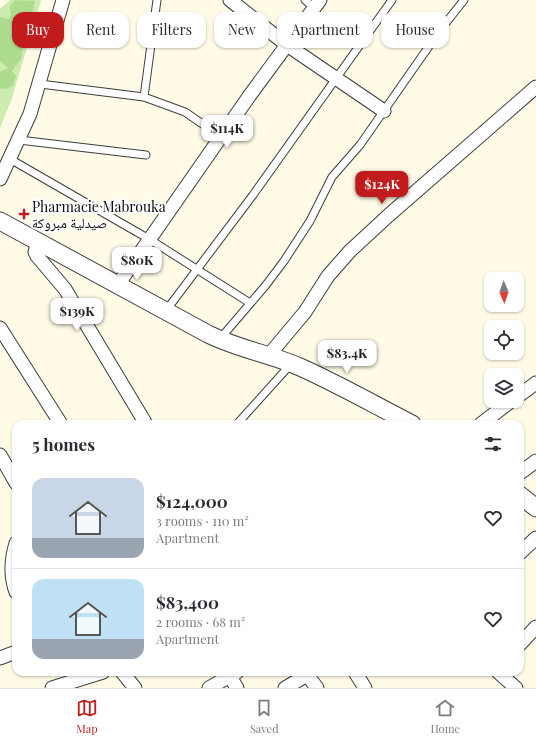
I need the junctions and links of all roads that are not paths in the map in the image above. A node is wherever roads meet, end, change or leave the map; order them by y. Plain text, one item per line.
1 (63, 0) edge
2 (157, 0) edge
3 (230, 0) edge
4 (392, 0) edge
5 (464, 0) edge
6 (313, 3) edge
7 (307, 12) edge
8 (277, 37) edge
9 (285, 48) edge
10 (291, 48) edge
11 (335, 78) junction
12 (40, 84) junction
13 (534, 92) edge
14 (144, 97) junction
15 (384, 111) junction
16 (220, 136) junction
17 (19, 140) junction
18 (146, 155) dead end
19 (10, 159) junction
20 (0, 179) edge
21 (0, 221) edge
22 (150, 238) junction
23 (38, 242) junction
24 (198, 269) junction
25 (117, 286) junction
26 (250, 303) junction
27 (165, 312) junction
28 (0, 328) edge
29 (219, 340) junction
30 (269, 355) junction
31 (291, 364) junction
32 (536, 383) edge
33 (524, 392) edge
34 (502, 408) edge
35 (58, 420) edge
36 (144, 420) edge
37 (241, 420) edge
38 (404, 420) edge
39 (485, 420) edge
40 (0, 456) edge
41 (536, 461) edge
42 (524, 470) edge
43 (12, 476) edge
44 (524, 498) edge
45 (536, 508) edge
46 (536, 538) edge
47 (524, 549) edge
48 (12, 557) edge
49 (12, 577) edge
50 (536, 627) edge
51 (524, 640) edge
52 (12, 654) edge
53 (0, 658) edge
54 (90, 676) edge
55 (125, 676) edge
56 (227, 676) edge
57 (232, 676) edge
58 (302, 676) edge
59 (308, 676) edge
60 (358, 676) edge
61 (502, 676) edge
62 (52, 688) edge
63 (134, 688) edge
64 (209, 688) edge
65 (237, 688) edge
66 (285, 688) edge
67 (317, 688) edge
68 (365, 688) edge
69 (516, 688) edge

1 - 12 street
2 - 14 lane
3 - 8 street
4 - 11 lane
5 - 15 lane
6 - 7 street
9 - 16 street
10 - 11 street
11 - 15 street
11 - 24 lane
12 - 14 lane
12 - 17 street
13 - 30 street
14 - 16 lane
15 - 26 lane
16 - 22 street
17 - 18 lane
17 - 19 street
19 - 20 street
19 - 22 lane
21 - 23 street
22 - 24 lane
22 - 25 street
23 - 25 street
23 - 36 street
24 - 26 lane
24 - 27 lane
25 - 27 street
26 - 29 lane
27 - 29 street
28 - 35 street
29 - 30 street
30 - 31 street
31 - 37 lane
31 - 38 street
32 - 33 street
34 - 39 street
40 - 43 street
41 - 42 street
44 - 45 street
46 - 47 street
48 - 49 street
50 - 51 street
52 - 53 street
54 - 62 street
55 - 63 street
56 - 64 street
57 - 65 street
58 - 66 street
59 - 67 street
60 - 68 street
61 - 69 street

